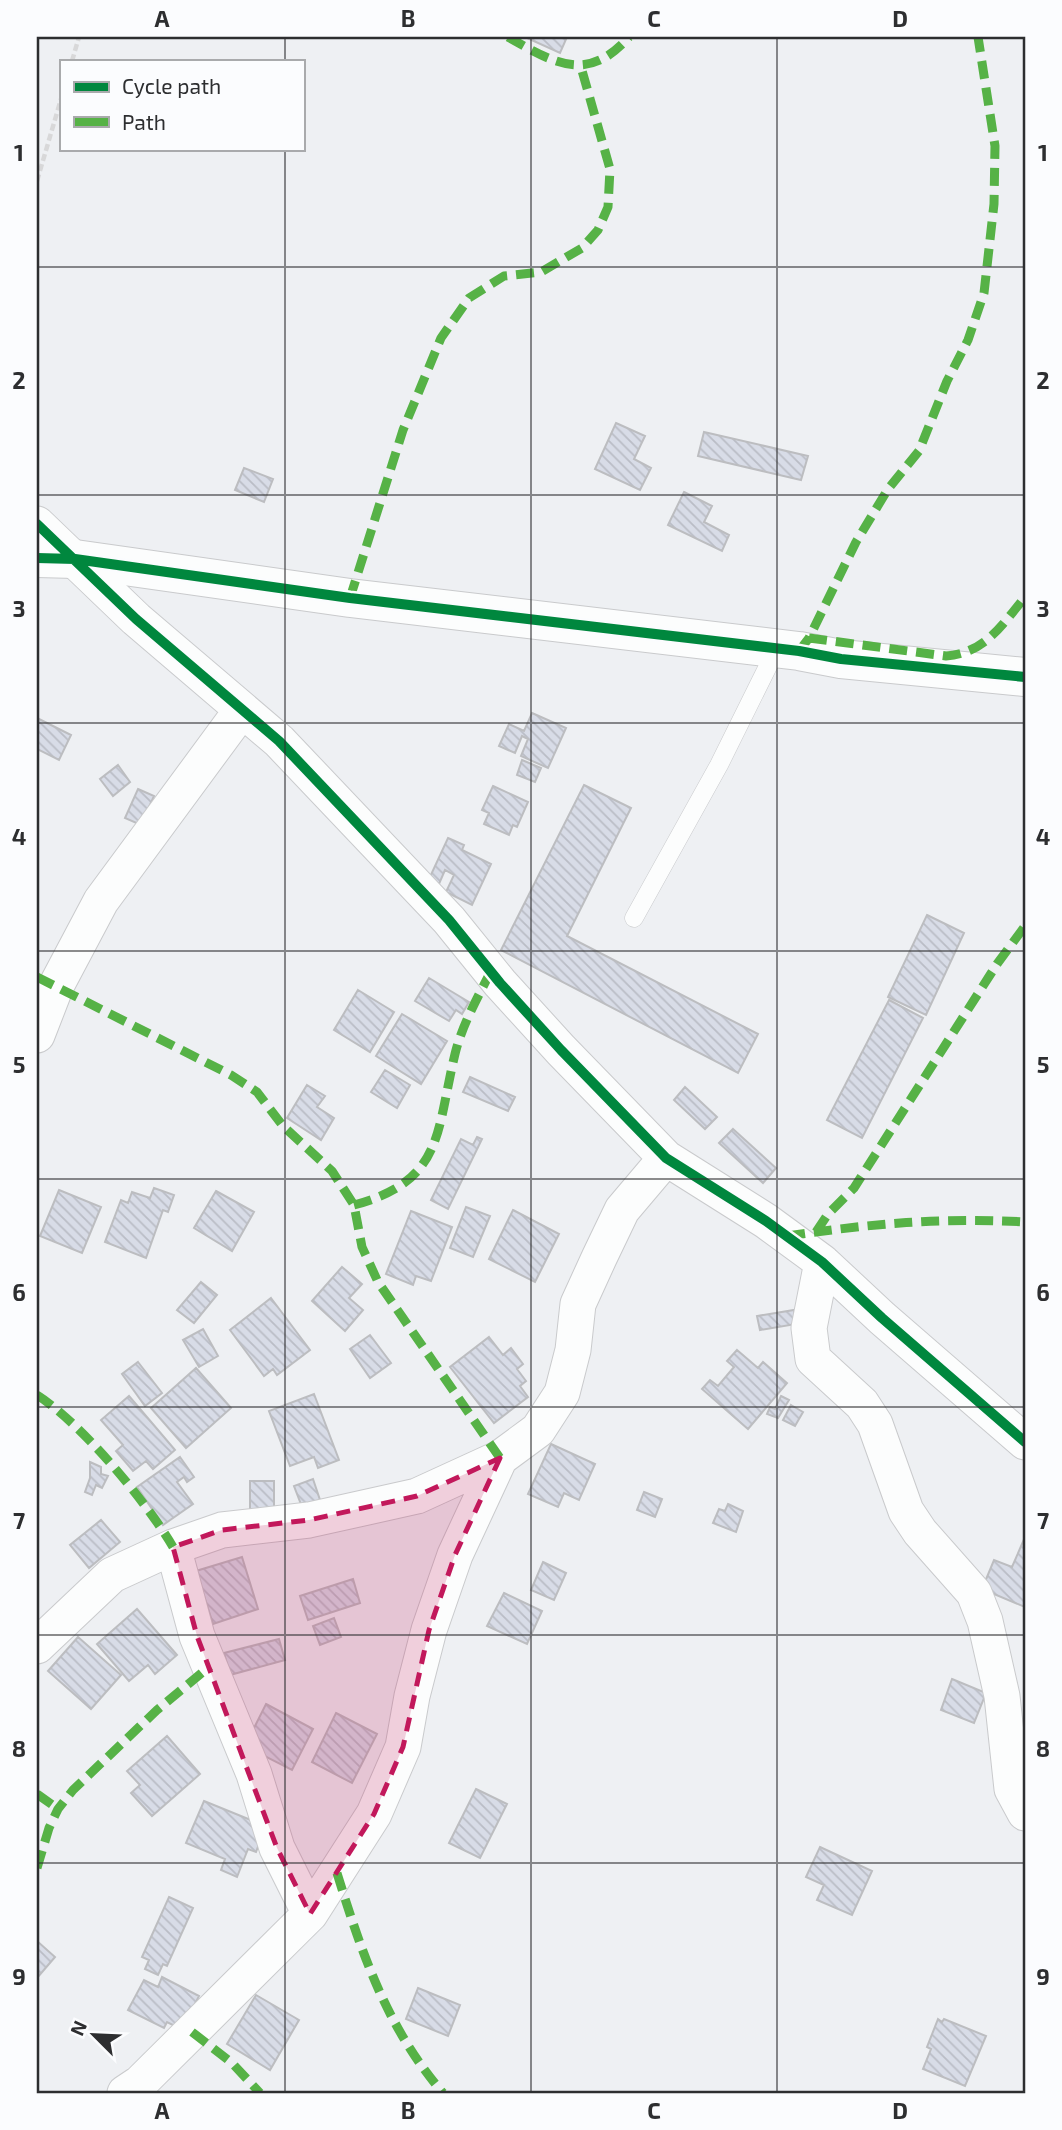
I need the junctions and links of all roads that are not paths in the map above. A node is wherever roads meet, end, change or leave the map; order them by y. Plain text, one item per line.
1 (37, 524) edge
2 (37, 558) edge
3 (75, 559) junction
4 (777, 648) junction
5 (1025, 677) edge
6 (241, 711) junction
7 (634, 918) dead end
8 (37, 1035) edge
9 (666, 1157) junction
10 (822, 1262) junction
11 (1024, 1440) edge
12 (500, 1458) junction
13 (173, 1547) junction
14 (37, 1646) edge
15 (1025, 1813) edge
16 (310, 1914) junction
17 (125, 2093) edge

1 - 3 street
2 - 3 street
3 - 4 street
3 - 6 street
4 - 5 street
4 - 7 lane
6 - 8 street
6 - 9 street
9 - 10 street
9 - 12 street
10 - 11 street
10 - 15 street
12 - 13 street
12 - 16 street
13 - 14 street
13 - 16 street
16 - 17 street

